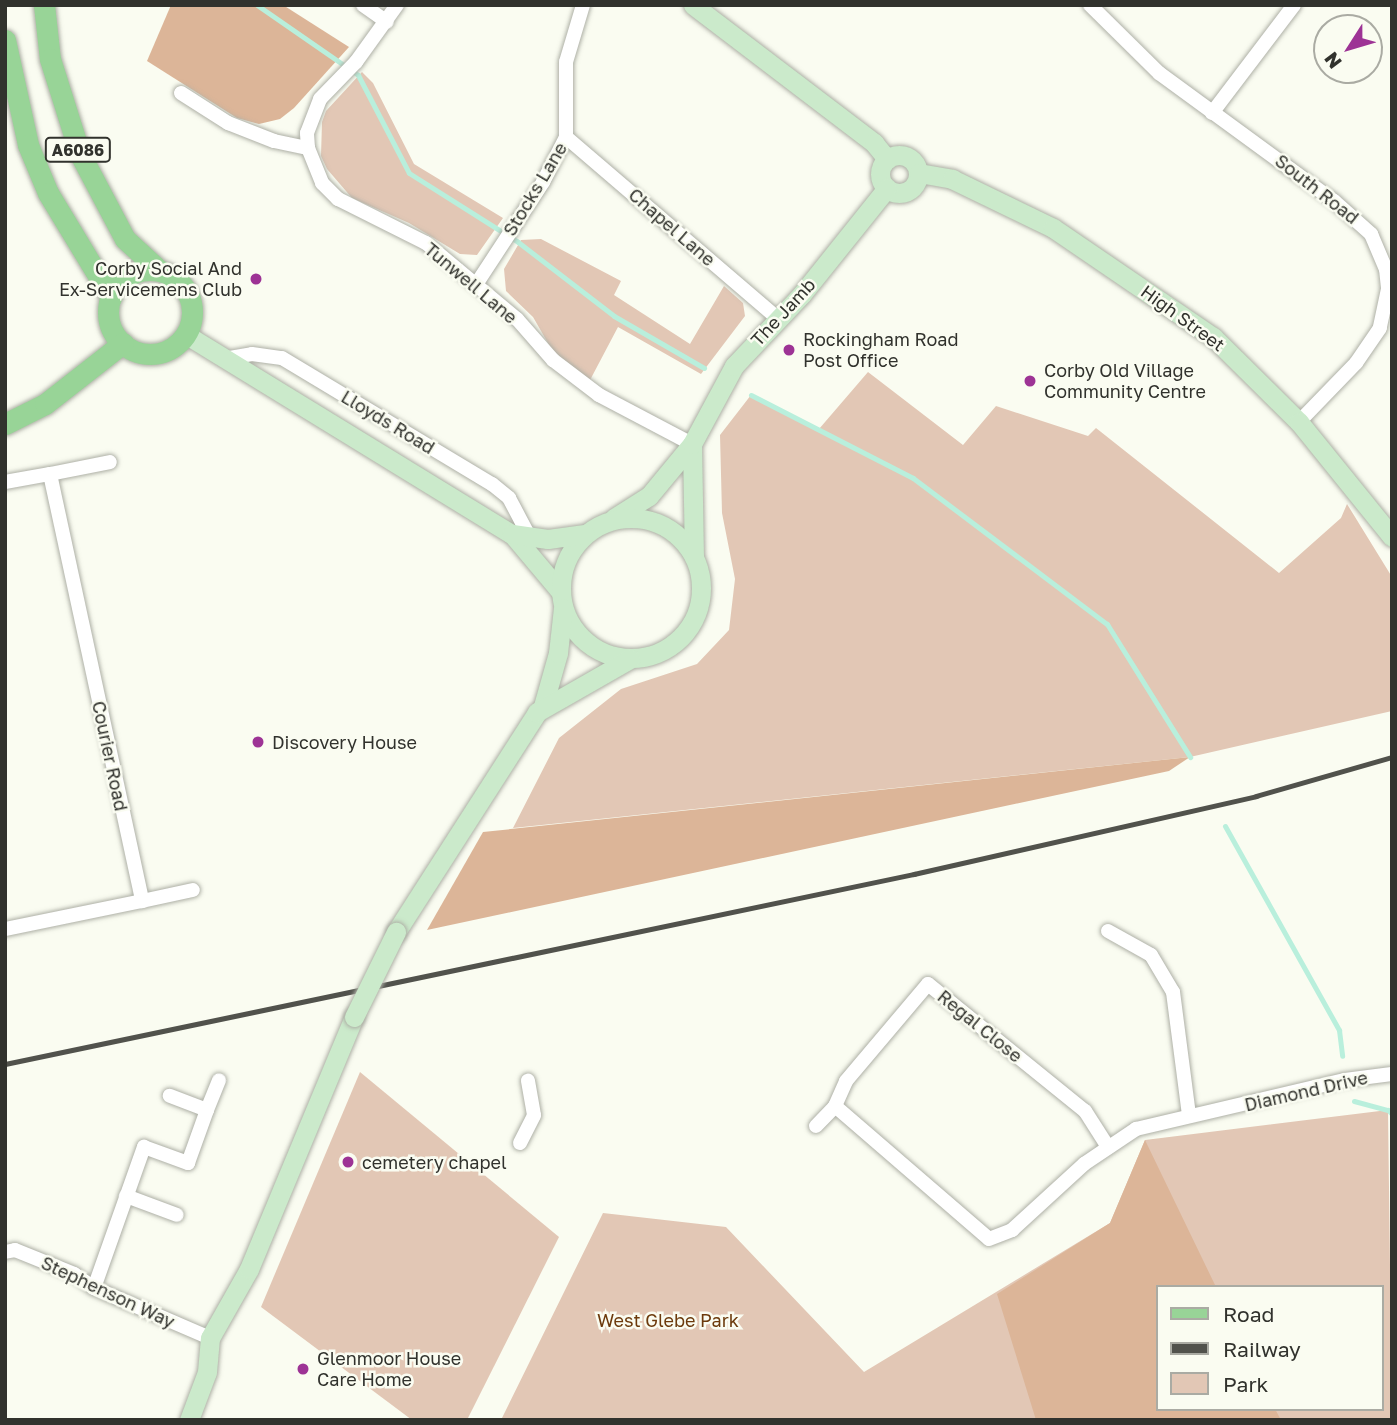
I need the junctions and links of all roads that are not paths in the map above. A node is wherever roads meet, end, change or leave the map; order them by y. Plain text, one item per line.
1 (44, 5) edge
2 (363, 5) edge
3 (397, 5) edge
4 (583, 5) edge
5 (693, 5) edge
6 (1090, 5) edge
7 (1294, 5) edge
8 (387, 22) junction
9 (5, 40) edge
10 (181, 93) dead end
11 (1212, 113) junction
12 (566, 137) junction
13 (308, 148) junction
14 (887, 159) junction
15 (919, 173) junction
16 (887, 188) junction
17 (160, 271) junction
18 (477, 283) junction
19 (1390, 289) edge
20 (111, 297) junction
21 (777, 318) junction
22 (185, 334) junction
23 (123, 343) junction
24 (222, 360) junction
25 (1299, 422) junction
26 (5, 424) edge
27 (692, 444) junction
28 (110, 461) dead end
29 (51, 474) junction
30 (5, 482) edge
31 (612, 520) junction
32 (520, 534) junction
33 (585, 534) junction
34 (1392, 537) edge
35 (694, 557) junction
36 (561, 599) junction
37 (630, 659) junction
38 (543, 706) junction
39 (193, 890) dead end
40 (142, 901) junction
41 (5, 929) edge
42 (1108, 931) dead end
43 (1392, 1074) edge
44 (219, 1080) dead end
45 (528, 1081) dead end
46 (170, 1096) dead end
47 (835, 1106) junction
48 (207, 1110) junction
49 (1189, 1116) junction
50 (816, 1126) dead end
51 (520, 1143) dead end
52 (1108, 1147) junction
53 (126, 1196) junction
54 (177, 1215) dead end
55 (5, 1252) edge
56 (94, 1288) junction
57 (210, 1338) junction
58 (189, 1420) edge

1 - 17 main road, A6086
2 - 8 street
3 - 8 street
4 - 12 street, Stocks Lane
5 - 14 main road
6 - 11 street, South Road
7 - 11 street
8 - 13 street
9 - 20 main road, A6086
10 - 13 street
11 - 19 street, South Road
12 - 18 street, Stocks Lane
12 - 21 street, Chapel Lane
13 - 18 street, Tunwell Lane
14 - 15 main road
14 - 16 main road
15 - 16 main road
15 - 25 main road, High Street
16 - 21 main road, The Jamb
17 - 20 main road
17 - 22 main road, A6086
18 - 27 street, Tunwell Lane
19 - 25 street, South Road
20 - 23 main road, A6086
21 - 27 main road, The Jamb
22 - 23 main road
22 - 24 main road, Lloyds Road
23 - 26 main road
24 - 32 main road, Lloyds Road
24 - 32 street, Lloyds Road
25 - 34 main road, High Street
27 - 31 main road, The Jamb
27 - 35 main road, The Jamb
28 - 29 street
29 - 30 street
29 - 40 street, Courier Road
31 - 33 main road
31 - 35 main road
32 - 33 main road, Lloyds Road
32 - 36 main road, Lloyds Road
33 - 36 main road
35 - 37 main road
36 - 37 main road
36 - 38 main road
37 - 38 main road
38 - 57 main road, bridge
39 - 40 street
40 - 41 street
42 - 49 street
43 - 49 street, Diamond Drive
44 - 48 street
45 - 51 street
46 - 48 street
47 - 50 street, Regal Close
47 - 52 street
47 - 52 street, Regal Close
48 - 53 street
49 - 52 street, Diamond Drive
53 - 54 street
53 - 56 street
55 - 56 street, Stephenson Way
56 - 57 street, Stephenson Way
57 - 58 main road

